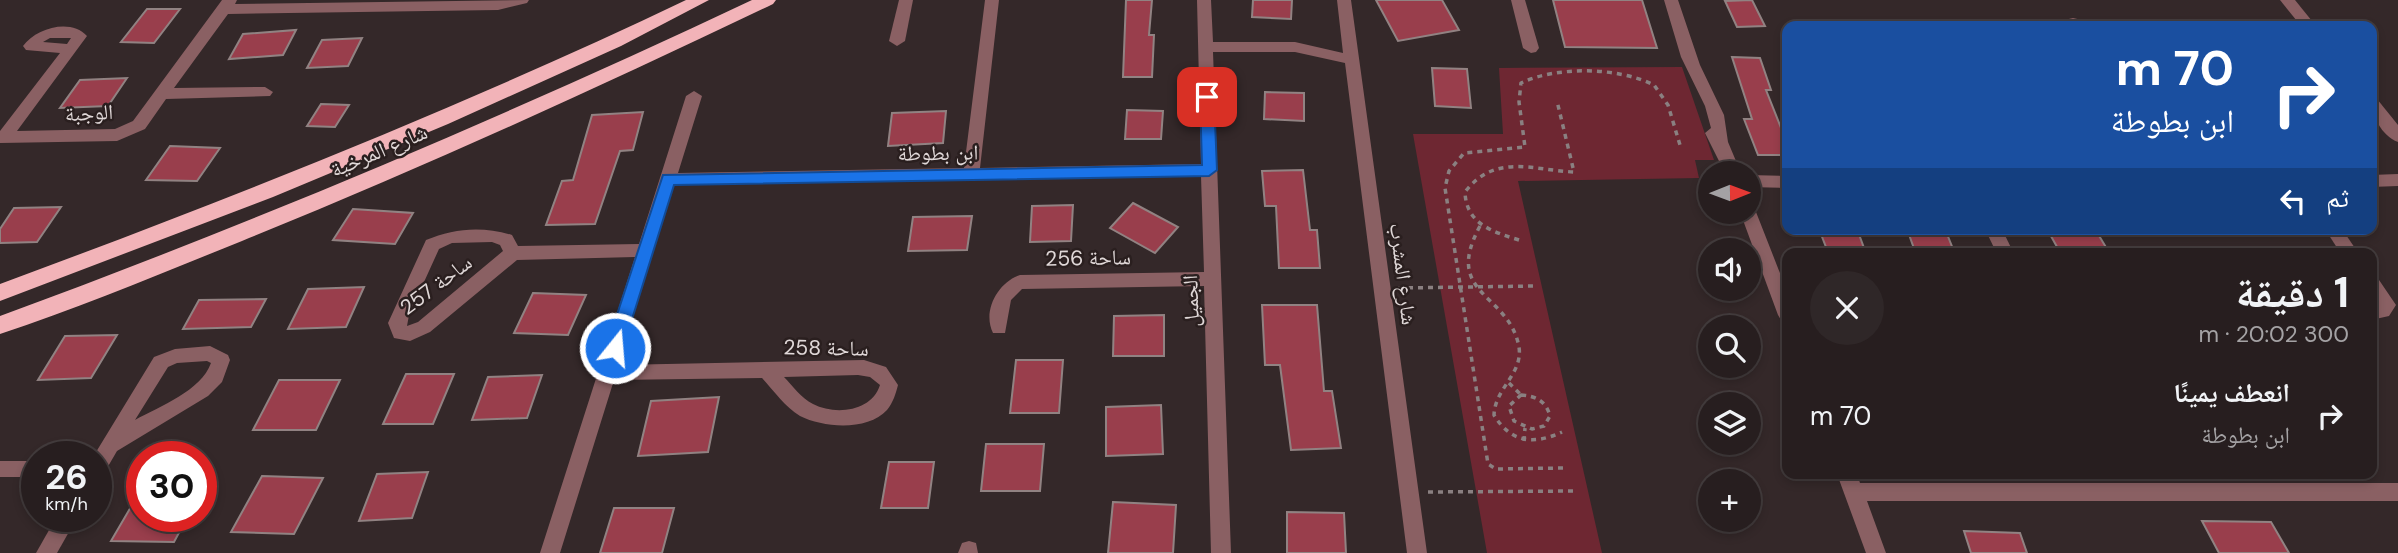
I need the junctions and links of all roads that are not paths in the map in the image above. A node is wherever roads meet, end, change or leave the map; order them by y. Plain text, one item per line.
1 (522, 0) edge
2 (700, 0) edge
3 (767, 0) edge
4 (906, 0) edge
5 (992, 0) edge
6 (1204, 0) edge
7 (1344, 0) edge
8 (1518, 0) edge
9 (1671, 0) edge
10 (2287, 0) edge
11 (227, 4) edge
12 (2305, 21) edge
13 (897, 41) dead end
14 (1206, 47) junction
15 (71, 48) dead end
16 (1531, 48) dead end
17 (1353, 60) junction
18 (265, 92) dead end
19 (164, 94) junction
20 (694, 96) dead end
21 (2377, 110) edge
22 (2398, 136) edge
23 (2, 137) edge
24 (1728, 161) edge
25 (1209, 170) junction
26 (971, 175) junction
27 (668, 179) junction
28 (2398, 180) edge
29 (1761, 181) edge
30 (2377, 181) edge
31 (1782, 182) edge
32 (1753, 224) edge
33 (646, 250) junction
34 (513, 253) junction
35 (1213, 279) junction
36 (0, 293) edge
37 (2377, 293) edge
38 (1782, 302) edge
39 (2377, 312) edge
40 (0, 325) edge
41 (999, 328) dead end
42 (766, 370) junction
43 (607, 373) junction
44 (110, 445) joint
45 (0, 469) edge
46 (21, 469) edge
47 (1850, 483) edge
48 (2398, 492) edge
49 (58, 532) edge
50 (46, 553) edge
51 (550, 553) edge
52 (1221, 553) edge
53 (1417, 553) edge
54 (1876, 553) edge

1 - 11 street
2 - 36 highway, شارع المرخية
3 - 40 highway, شارع المرخية
4 - 13 street
5 - 26 street
6 - 14 street, الجميل
7 - 17 street, شارع المشرب
8 - 16 street
9 - 24 street
10 - 12 street
11 - 19 street, الوجبة
14 - 17 street
14 - 25 street, الجميل
15 - 23 street
17 - 53 street, شارع المشرب
18 - 19 street
19 - 23 street, الوجبة
20 - 27 street
21 - 22 street
25 - 26 street, ابن بطوطة
25 - 35 street, الجميل
26 - 27 street, ابن بطوطة
27 - 33 street
28 - 30 street
29 - 31 street
32 - 38 street
33 - 34 street
33 - 43 street
34 - 34 street, ساحة 257
35 - 41 street, ساحة 256
35 - 52 street, الجميل
37 - 39 street
42 - 42 street, ساحة 258
42 - 43 street, ساحة 258
43 - 51 street
44 - 44 street
45 - 46 street
47 - 48 street
47 - 54 street
49 - 50 street

